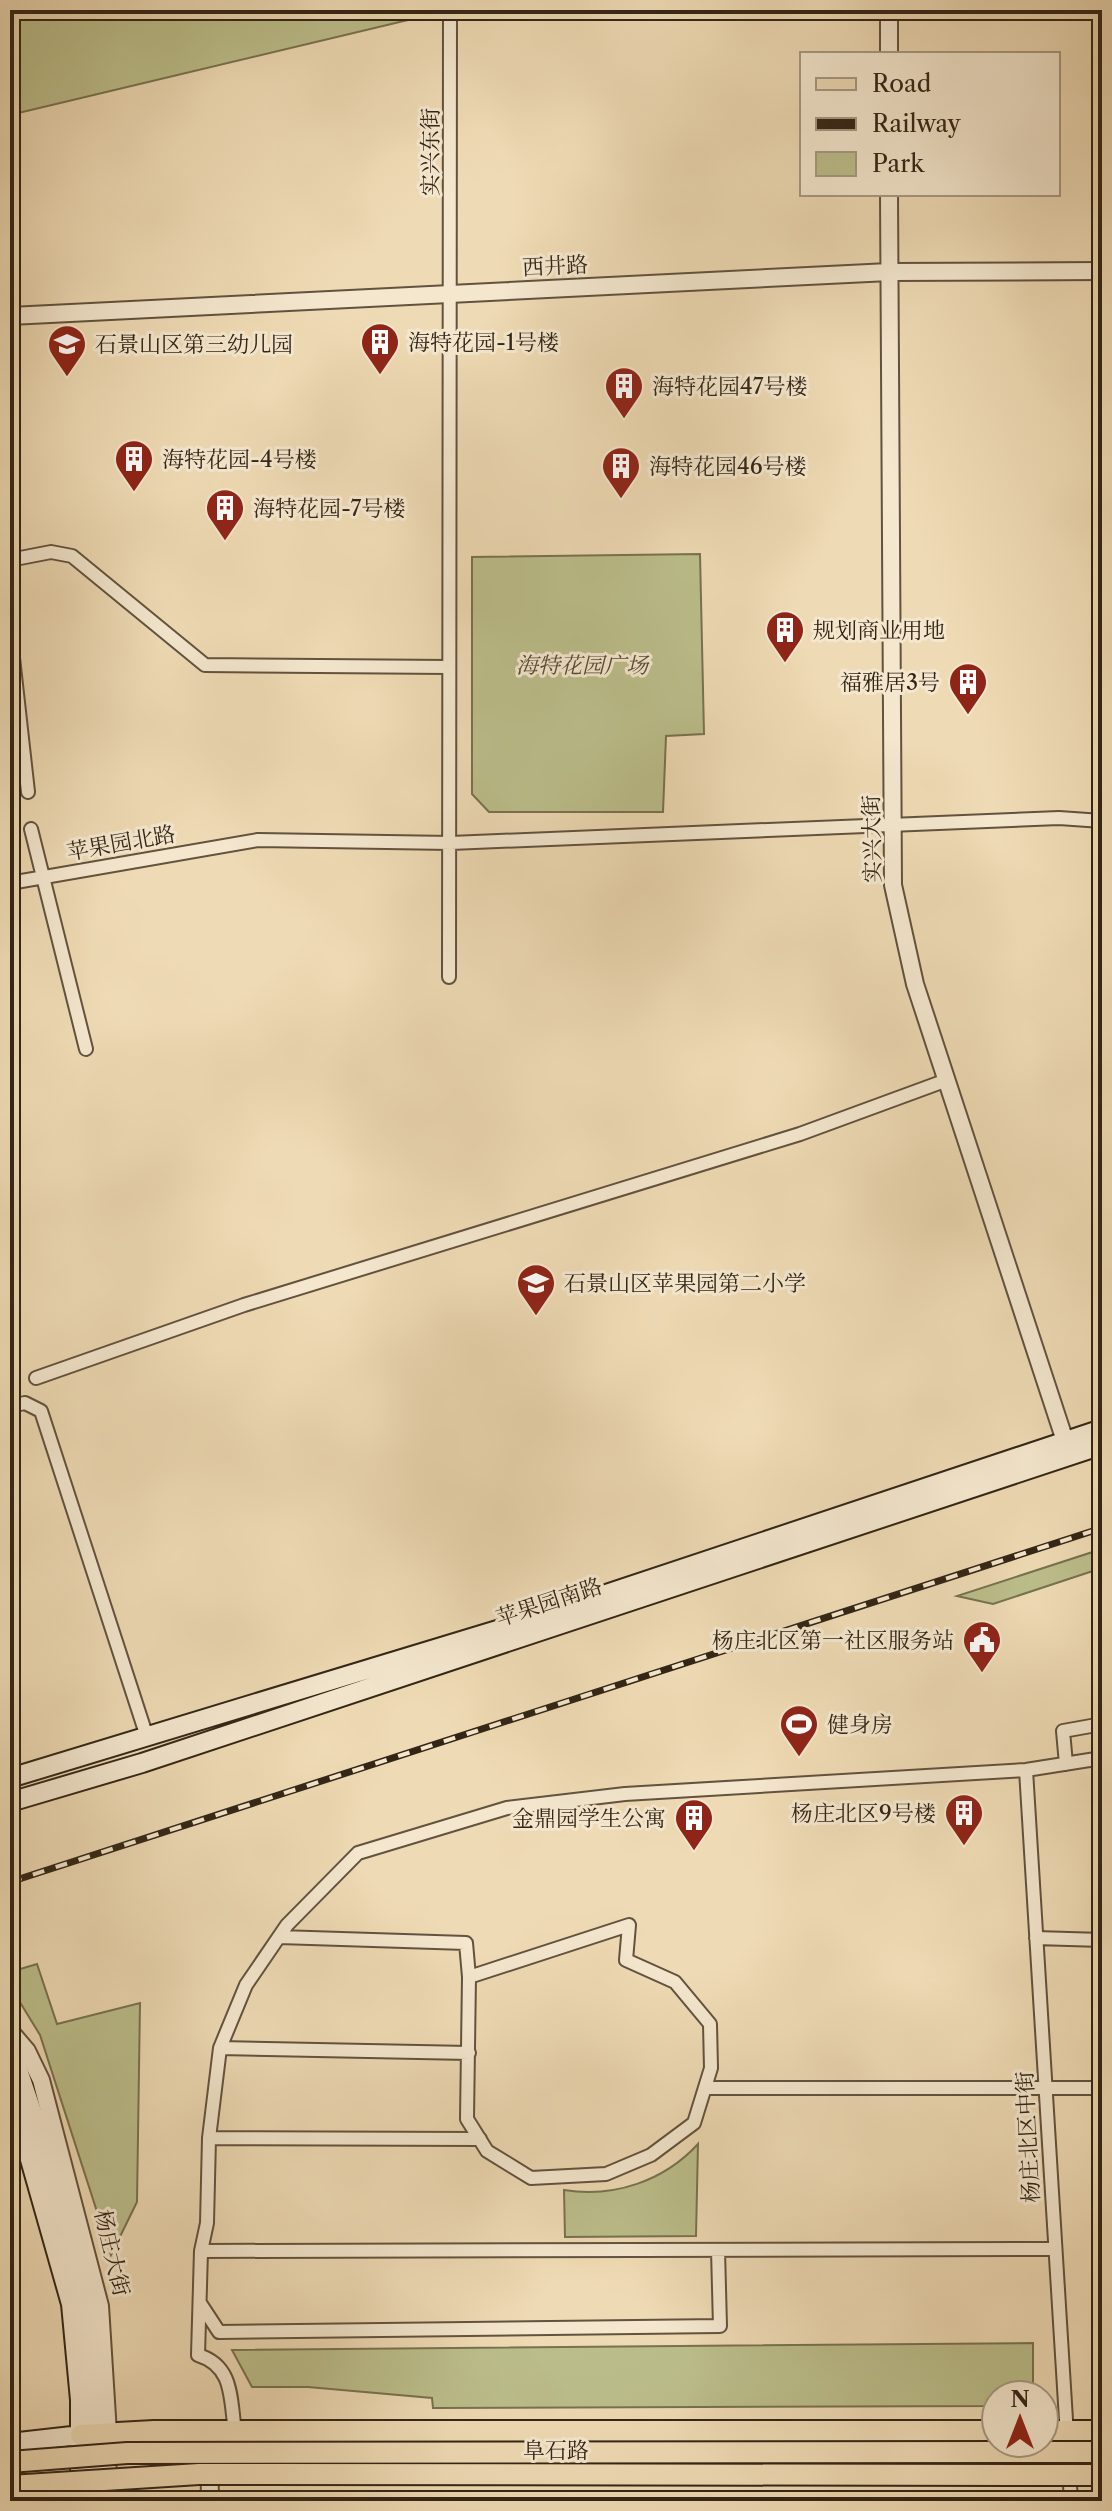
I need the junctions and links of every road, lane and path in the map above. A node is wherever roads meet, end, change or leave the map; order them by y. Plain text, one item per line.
1 (450, 10) edge
2 (889, 10) edge
3 (889, 52) edge
4 (889, 196) edge
5 (1102, 271) edge
6 (889, 272) junction
7 (450, 293) junction
8 (10, 316) edge
9 (10, 566) edge
10 (10, 631) edge
11 (449, 667) junction
12 (28, 792) dead end
13 (1102, 821) edge
14 (893, 826) junction
15 (31, 829) dead end
16 (451, 843) junction
17 (40, 878) junction
18 (10, 883) edge
19 (449, 977) dead end
20 (86, 1049) dead end
21 (947, 1080) junction
22 (36, 1378) dead end
23 (10, 1406) edge
24 (1102, 1429) edge
25 (1102, 1445) edge
26 (1068, 1448) junction
27 (1102, 1724) edge
28 (147, 1737) junction
29 (1102, 1758) edge
30 (1066, 1764) junction
31 (1026, 1770) junction
32 (10, 1778) edge
33 (10, 1802) edge
34 (279, 1937) junction
35 (1036, 1938) junction
36 (1102, 1940) edge
37 (469, 1977) junction
38 (10, 2031) edge
39 (10, 2046) edge
40 (220, 2048) junction
41 (469, 2053) junction
42 (706, 2088) junction
43 (1045, 2088) junction
44 (1102, 2088) edge
45 (10, 2089) edge
46 (209, 2138) junction
47 (480, 2139) junction
48 (1054, 2249) junction
49 (718, 2250) junction
50 (201, 2251) junction
51 (200, 2303) junction
52 (1054, 2379) edge
53 (209, 2431) junction
54 (235, 2431) junction
55 (980, 2431) edge
56 (1060, 2431) edge
57 (1102, 2431) edge
58 (94, 2434) junction
59 (10, 2443) edge
60 (1102, 2452) edge
61 (1060, 2456) edge
62 (10, 2462) edge
63 (1102, 2475) edge
64 (10, 2486) edge
65 (79, 2501) edge
66 (92, 2501) edge
67 (107, 2501) edge
68 (210, 2501) edge
69 (1071, 2501) edge

1 - 7 street, 实兴东街
2 - 3 street
4 - 6 street, 实兴大街
5 - 6 street, 西井路
6 - 7 street, 西井路
6 - 14 street, 实兴大街
7 - 8 street, 西井路
7 - 11 street, 实兴东街
9 - 11 street
10 - 12 street
11 - 16 street, 实兴东街
13 - 14 street, 苹果园北路
14 - 16 street, 苹果园北路
14 - 21 street, 实兴大街
15 - 17 street
16 - 17 street, 苹果园北路
16 - 19 street, 实兴东街
17 - 18 street, 苹果园北路
17 - 20 street
21 - 22 street
21 - 26 street, 实兴大街
23 - 28 street
24 - 26 main road, 苹果园南路
25 - 26 main road, 苹果园南路
26 - 28 main road, 苹果园南路
26 - 33 main road, 苹果园南路
27 - 30 street
28 - 32 main road, 苹果园南路
29 - 30 street
30 - 31 street
31 - 34 street
31 - 35 street, 杨庄北区中街
34 - 37 street
34 - 40 street
35 - 36 street
35 - 43 street, 杨庄北区中街
37 - 41 street
37 - 42 street
38 - 58 street, 杨庄大街
39 - 58 main road, 杨庄大街
40 - 41 street
40 - 46 street
41 - 47 street
42 - 43 street
42 - 47 street
43 - 44 street
43 - 48 street, 杨庄北区中街
45 - 58 main road, 杨庄大街
46 - 47 street
46 - 50 street
48 - 49 street
48 - 52 street, 杨庄北区中街
49 - 50 street
49 - 51 street
50 - 51 street
51 - 54 street
53 - 54 main road, 阜石路
53 - 58 main road, 阜石路
53 - 68 street
54 - 55 main road, 阜石路
56 - 57 main road
58 - 59 main road, 阜石路
58 - 65 main road, 杨庄大街
58 - 66 main road
58 - 67 street, 杨庄大街
60 - 62 main road, 阜石路, bridge
61 - 69 street, 杨庄北区中街
63 - 64 main road, 阜石路, bridge

